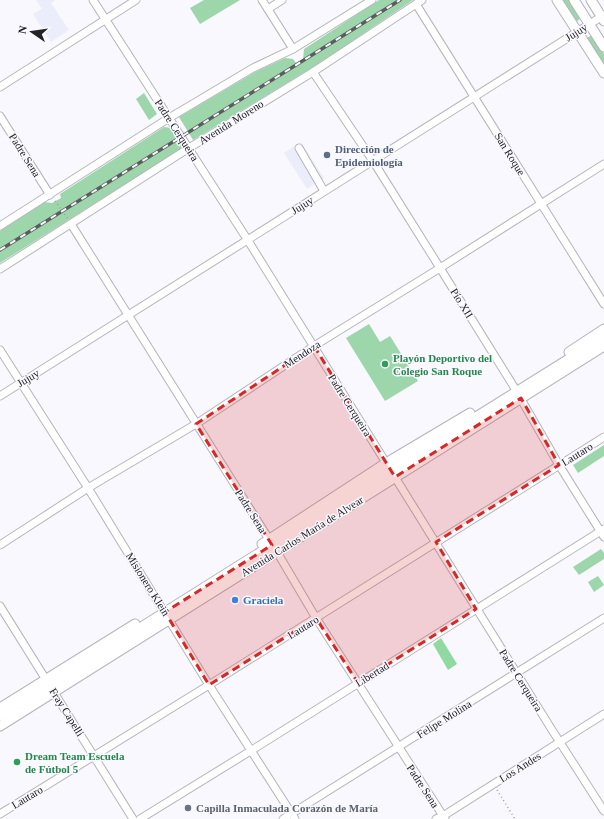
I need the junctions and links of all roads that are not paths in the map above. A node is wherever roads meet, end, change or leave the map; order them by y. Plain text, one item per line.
1 (93, 0) edge
2 (136, 0) edge
3 (262, 0) edge
4 (282, 0) edge
5 (372, 0) edge
6 (557, 0) edge
7 (574, 0) edge
8 (591, 0) edge
9 (419, 2) edge
10 (268, 9) junction
11 (603, 17) edge
12 (106, 20) junction
13 (589, 24) junction
14 (577, 31) junction
15 (604, 47) edge
16 (294, 50) junction
17 (313, 72) junction
18 (604, 73) edge
19 (0, 86) edge
20 (474, 97) junction
21 (0, 116) edge
22 (169, 118) junction
23 (189, 148) junction
24 (299, 148) dead end
25 (373, 161) junction
26 (604, 164) edge
27 (324, 191) junction
28 (50, 195) junction
29 (541, 204) junction
30 (71, 224) junction
31 (0, 226) edge
32 (247, 239) junction
33 (440, 268) junction
34 (0, 269) edge
35 (604, 304) edge
36 (128, 315) junction
37 (604, 329) edge
38 (604, 337) edge
39 (314, 346) junction
40 (604, 346) edge
41 (0, 350) edge
42 (20, 383) junction
43 (517, 392) junction
44 (0, 396) edge
45 (196, 424) junction
46 (604, 437) edge
47 (559, 465) junction
48 (391, 470) junction
49 (88, 488) junction
50 (603, 532) edge
51 (436, 542) junction
52 (0, 545) edge
53 (273, 546) junction
54 (0, 606) edge
55 (476, 608) junction
56 (166, 613) junction
57 (316, 618) junction
58 (604, 618) edge
59 (516, 673) junction
60 (358, 683) junction
61 (209, 685) junction
62 (50, 686) junction
63 (0, 708) edge
64 (604, 714) edge
65 (0, 716) edge
66 (0, 726) edge
67 (560, 742) junction
68 (399, 747) junction
69 (252, 750) junction
70 (94, 757) junction
71 (604, 809) edge
72 (0, 814) edge
73 (294, 816) edge
74 (441, 818) edge
75 (133, 819) edge
76 (140, 819) edge
77 (283, 819) edge

1 - 12 street, Padre Cerqueira
2 - 12 street
3 - 10 street
4 - 10 street
5 - 16 street
6 - 14 main road
7 - 13 main road
8 - 11 main road
9 - 17 street, Avenida Moreno
9 - 20 street, San Roque
10 - 16 street
11 - 13 street, Jujuy
12 - 19 street
12 - 22 street, Padre Cerqueira
13 - 14 street, Jujuy
13 - 15 main road
14 - 18 main road
14 - 20 street, Jujuy
16 - 22 street
17 - 23 street, Avenida Moreno
17 - 25 street, Pío XII
20 - 25 street, Jujuy
20 - 29 street, San Roque
21 - 28 street, Padre Sena
22 - 23 street, Padre Cerqueira
22 - 28 street
23 - 30 street, Avenida Moreno
23 - 32 street, Padre Cerqueira
24 - 27 street
25 - 27 street, Jujuy
25 - 33 street, Pío XII
26 - 29 street, Mendoza
27 - 32 street, Jujuy
28 - 31 street
29 - 33 street, Mendoza
29 - 35 street, San Roque
30 - 34 street, Avenida Moreno
30 - 36 street, Padre Sena
32 - 36 street, Jujuy
32 - 39 street, Padre Cerqueira
33 - 39 street, Mendoza
33 - 43 street, Pío XII
36 - 42 street, Jujuy
36 - 45 street, Padre Sena
37 - 43 main road, Avenida Carlos María de Alvear
38 - 43 main road, Avenida Carlos María de Alvear
39 - 45 street, Mendoza
39 - 48 street, Padre Cerqueira
40 - 43 main road, Avenida Carlos María de Alvear
41 - 42 street, Misionero Klein
42 - 44 street, Jujuy
42 - 49 street, Misionero Klein
43 - 47 street, Pío XII
43 - 48 main road, Avenida Carlos María de Alvear
45 - 49 street, Mendoza
45 - 53 street, Padre Sena
46 - 47 street, Lautaro
47 - 50 street, Pío XII
47 - 51 street, Lautaro
48 - 51 street, Padre Cerqueira
48 - 53 main road, Avenida Carlos María de Alvear
49 - 52 street, Mendoza
49 - 56 street, Misionero Klein
50 - 55 street, Libertad
51 - 55 street, Padre Cerqueira
51 - 57 street, Lautaro
53 - 56 main road, Avenida Carlos María de Alvear
53 - 57 street, Padre Sena
54 - 62 street, Fray Capelli
55 - 59 street, Padre Cerqueira
55 - 60 street, Libertad
56 - 61 street, Misionero Klein
56 - 62 main road, Avenida Carlos María de Alvear
57 - 60 street, Padre Sena
57 - 61 street, Lautaro
58 - 59 street, Felipe Molina
59 - 67 street, Padre Cerqueira
59 - 68 street, Felipe Molina
60 - 68 street, Padre Sena
60 - 69 street, Libertad
61 - 69 street, Misionero Klein
61 - 70 street, Lautaro
62 - 63 main road, Avenida Carlos María de Alvear
62 - 65 main road, Avenida Carlos María de Alvear
62 - 66 main road, Avenida Carlos María de Alvear
62 - 70 street, Fray Capelli
64 - 67 street, Los Andes
67 - 71 street, Padre Cerqueira
67 - 74 street, Los Andes
68 - 73 street, Felipe Molina
68 - 74 street, Padre Sena
69 - 73 street, Misionero Klein
69 - 76 street, Libertad
70 - 72 street, Lautaro
70 - 75 street, Fray Capelli
73 - 77 street, Felipe Molina

